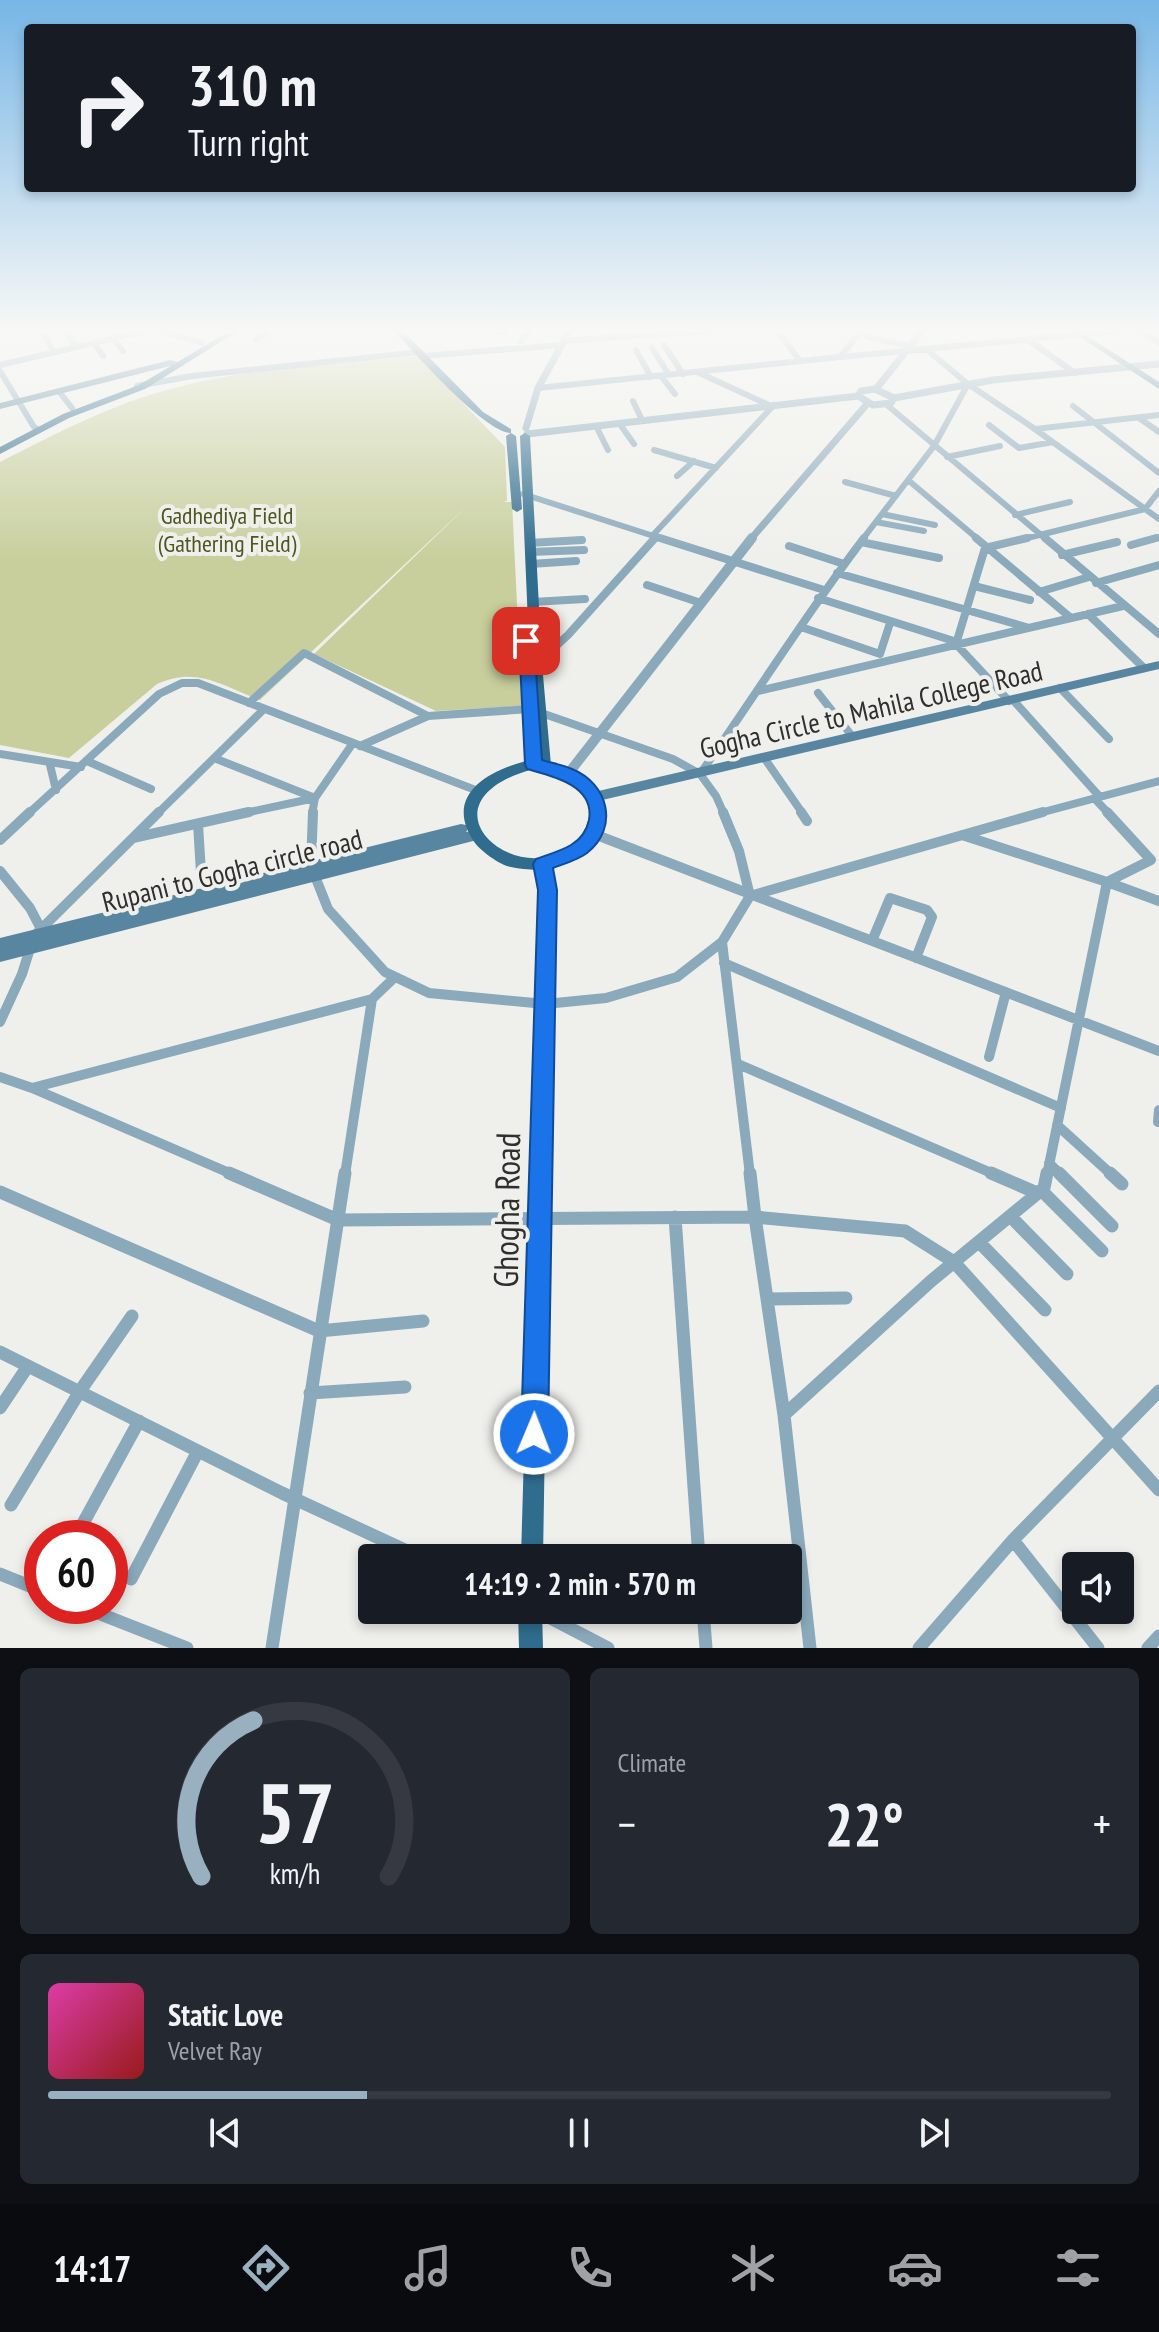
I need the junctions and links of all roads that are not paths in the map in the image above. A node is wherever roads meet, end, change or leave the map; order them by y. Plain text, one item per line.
1 (24, 407) edge
2 (75, 407) edge
3 (91, 407) edge
4 (473, 407) edge
5 (531, 407) edge
6 (636, 407) edge
7 (755, 407) edge
8 (769, 407) edge
9 (859, 407) edge
10 (875, 407) edge
11 (889, 407) edge
12 (955, 407) edge
13 (1002, 407) edge
14 (1074, 407) edge
15 (72, 408) joint
16 (1159, 415) edge
17 (1139, 418) junction
18 (642, 420) junction
19 (853, 420) junction
20 (619, 423) junction
21 (1091, 423) junction
22 (989, 425) dead end
23 (1029, 425) junction
24 (596, 426) junction
25 (37, 429) junction
26 (520, 431) junction
27 (1159, 432) edge
28 (1053, 442) junction
29 (634, 444) dead end
30 (934, 446) junction
31 (1000, 446) dead end
32 (0, 448) edge
33 (608, 450) dead end
34 (654, 450) dead end
35 (947, 457) junction
36 (694, 461) junction
37 (716, 468) junction
38 (1159, 473) edge
39 (677, 476) dead end
40 (908, 480) junction
41 (845, 482) dead end
42 (1159, 491) edge
43 (521, 494) junction
44 (896, 496) junction
45 (1070, 502) dead end
46 (1145, 509) junction
47 (882, 514) junction
48 (1015, 515) junction
49 (1159, 519) edge
50 (876, 522) junction
51 (935, 525) dead end
52 (924, 531) dead end
53 (1037, 533) junction
54 (655, 536) junction
55 (1159, 537) edge
56 (582, 540) dead end
57 (861, 542) junction
58 (1117, 542) dead end
59 (1131, 545) dead end
60 (789, 546) dead end
61 (985, 548) junction
62 (584, 550) dead end
63 (530, 553) junction
64 (1062, 555) junction
65 (939, 558) dead end
66 (733, 560) junction
67 (576, 561) dead end
68 (844, 564) junction
69 (1159, 565) edge
70 (837, 573) junction
71 (1092, 580) junction
72 (647, 585) dead end
73 (974, 586) junction
74 (824, 590) junction
75 (1039, 592) junction
76 (818, 598) junction
77 (585, 599) dead end
78 (1030, 600) dead end
79 (532, 602) junction
80 (701, 603) junction
81 (1123, 606) junction
82 (967, 610) junction
83 (1088, 614) junction
84 (1071, 618) junction
85 (890, 623) junction
86 (801, 627) junction
87 (1028, 628) junction
88 (1159, 634) edge
89 (957, 643) junction
90 (1159, 665) edge
91 (532, 667) junction
92 (1144, 668) junction
93 (1060, 688) junction
94 (758, 691) junction
95 (818, 693) dead end
96 (1011, 700) junction
97 (249, 703) junction
98 (264, 709) junction
99 (536, 711) junction
100 (428, 716) junction
101 (602, 733) junction
102 (852, 736) junction
103 (1109, 739) dead end
104 (357, 744) junction
105 (0, 754) edge
106 (214, 758) junction
107 (765, 759) junction
108 (84, 764) junction
109 (50, 765) junction
110 (539, 766) junction
111 (568, 774) junction
112 (700, 774) junction
113 (1159, 781) edge
114 (151, 789) dead end
115 (56, 790) junction
116 (478, 791) junction
117 (594, 797) junction
118 (315, 798) junction
119 (1098, 798) junction
120 (807, 821) dead end
121 (198, 824) junction
122 (473, 831) junction
123 (594, 834) junction
124 (961, 835) junction
125 (133, 838) junction
126 (0, 840) edge
127 (1155, 859) edge
128 (543, 864) junction
129 (0, 871) edge
130 (313, 872) junction
131 (201, 873) dead end
132 (1107, 882) junction
133 (750, 896) junction
134 (1159, 901) edge
135 (35, 938) junction
136 (872, 941) junction
137 (722, 942) junction
138 (0, 944) edge
139 (0, 955) edge
140 (916, 958) junction
141 (724, 963) junction
142 (395, 977) junction
143 (1006, 992) junction
144 (372, 999) junction
145 (545, 1004) junction
146 (1080, 1020) junction
147 (0, 1022) edge
148 (1159, 1051) edge
149 (989, 1057) dead end
150 (738, 1064) junction
151 (0, 1077) edge
152 (32, 1088) junction
153 (1061, 1108) junction
154 (1057, 1125) junction
155 (1049, 1163) junction
156 (1122, 1184) dead end
157 (0, 1192) edge
158 (1039, 1192) junction
159 (1010, 1216) junction
160 (675, 1217) junction
161 (755, 1217) junction
162 (540, 1218) junction
163 (338, 1220) junction
164 (1112, 1226) dead end
165 (979, 1242) junction
166 (1102, 1251) dead end
167 (954, 1262) junction
168 (1067, 1274) dead end
169 (846, 1298) dead end
170 (767, 1299) junction
171 (1045, 1310) dead end
172 (132, 1316) dead end
173 (423, 1321) dead end
174 (319, 1331) junction
175 (0, 1352) edge
176 (28, 1366) junction
177 (405, 1387) dead end
178 (80, 1391) junction
179 (1159, 1391) edge
180 (310, 1393) junction
181 (0, 1408) edge
182 (784, 1415) junction
183 (139, 1421) junction
184 (1115, 1440) junction
185 (198, 1451) junction
186 (1159, 1490) edge
187 (293, 1499) junction
188 (11, 1505) dead end
189 (85, 1520) edge
190 (1013, 1540) junction
191 (391, 1544) edge
192 (532, 1544) edge
193 (698, 1544) edge
194 (0, 1574) edge
195 (131, 1579) dead end
196 (24, 1584) edge
197 (126, 1624) edge
198 (530, 1624) edge
199 (561, 1624) edge
200 (704, 1624) edge
201 (1159, 1636) edge
202 (525, 1646) edge
203 (187, 1648) edge
204 (272, 1648) edge
205 (608, 1648) edge
206 (706, 1648) edge
207 (810, 1648) edge
208 (919, 1648) edge
209 (1098, 1648) edge
210 (1148, 1648) edge

1 - 25 street
2 - 15 main road
3 - 25 main road
4 - 26 main road
5 - 26 street
6 - 18 street
7 - 18 street
8 - 37 street
9 - 19 street
10 - 19 street
11 - 30 street
12 - 30 street
13 - 23 street
14 - 21 street
15 - 25 main road
16 - 17 street
17 - 21 street
17 - 27 street
18 - 20 street
19 - 66 street
20 - 24 street
20 - 29 street
21 - 23 street
21 - 38 street
22 - 28 street
23 - 28 street
24 - 26 street
24 - 33 street
25 - 32 main road
26 - 43 main road
28 - 46 street
30 - 35 street
30 - 40 street
31 - 35 street
34 - 36 street
35 - 48 street
36 - 37 street
36 - 39 street
37 - 54 street
40 - 44 street
40 - 61 street
41 - 44 street
42 - 46 street
43 - 54 street
43 - 63 main road
43 - 91 main road
44 - 47 street
45 - 48 street
46 - 49 street
46 - 53 street
47 - 50 street
47 - 51 street
48 - 53 street
50 - 52 street
50 - 57 street
53 - 61 street
53 - 64 street
54 - 66 street
54 - 91 street
55 - 59 street
56 - 63 street
57 - 65 street
57 - 68 street
58 - 64 street
60 - 68 street
61 - 73 street
61 - 75 street
62 - 63 street
63 - 67 street
63 - 79 main road
64 - 71 street
66 - 74 street
66 - 80 street
68 - 70 street
69 - 71 street
70 - 74 street
70 - 82 street
71 - 75 street
71 - 81 street
72 - 80 street
73 - 78 street
73 - 82 street
74 - 76 street
75 - 84 street
76 - 85 street
76 - 86 street
77 - 79 street
79 - 91 main road
80 - 101 street
81 - 83 street
81 - 88 street
82 - 87 street
82 - 89 street
83 - 84 street
83 - 92 street
84 - 87 street
85 - 86 street
85 - 89 street
86 - 94 street
87 - 89 street
89 - 94 street
89 - 96 street
90 - 92 main road, Gogha Circle to Mahila College Road
91 - 99 main road
92 - 93 main road, Gogha Circle to Mahila College Road
93 - 96 main road, Gogha Circle to Mahila College Road
93 - 103 street
94 - 112 street
95 - 102 street
96 - 102 main road, Gogha Circle to Mahila College Road
96 - 119 street
97 - 98 street
97 - 100 street
97 - 108 street
98 - 104 street
98 - 106 street
99 - 100 street
99 - 101 street
99 - 110 main road
100 - 104 street
101 - 111 street
101 - 112 street
102 - 107 main road, Gogha Circle to Mahila College Road
104 - 116 street
104 - 118 street
105 - 109 street
106 - 118 street
106 - 125 street
107 - 112 main road, Gogha Circle to Mahila College Road
107 - 120 street
108 - 109 street
108 - 114 street
108 - 115 street
109 - 115 street
110 - 111 main road
110 - 116 main road
111 - 117 main road
112 - 117 main road, Gogha Circle to Mahila College Road
112 - 133 street
113 - 119 street
115 - 126 street
116 - 122 main road
117 - 123 main road
118 - 121 street
118 - 130 street
119 - 124 street
119 - 127 street
121 - 125 street
121 - 131 street
122 - 128 main road
122 - 130 main road, Rupani to Gogha circle road
123 - 128 main road
123 - 133 street
124 - 132 street
124 - 133 street
125 - 135 street
127 - 132 street
128 - 145 main road, Ghogha Road
129 - 135 street
130 - 135 main road, Rupani to Gogha circle road
130 - 142 street
132 - 134 street
132 - 146 street
133 - 136 street
133 - 137 street
135 - 138 main road, Rupani to Gogha circle road
135 - 139 main road, Rupani to Gogha circle road
135 - 147 street
136 - 140 street
136 - 140 street
137 - 141 street
137 - 145 street
140 - 143 street
141 - 150 street
141 - 153 street
142 - 144 street
142 - 145 street
143 - 146 street
143 - 149 street
144 - 152 street
144 - 163 street
145 - 162 main road, Ghogha Road
146 - 148 street
146 - 153 street
150 - 158 street
150 - 161 street
151 - 152 street
152 - 163 street
153 - 154 street
154 - 155 street
154 - 156 street
155 - 158 street
155 - 164 street
157 - 174 street
158 - 159 street
158 - 166 street
159 - 165 street
159 - 168 street
160 - 161 street
160 - 162 street
160 - 193 street
161 - 167 street
161 - 170 street
162 - 163 street
162 - 192 main road, Ghogha Road
163 - 174 street
165 - 167 street
165 - 171 street
167 - 182 street
167 - 184 street
169 - 170 street
170 - 182 street
172 - 178 street
173 - 174 street
174 - 180 street
175 - 176 street
176 - 178 street
176 - 181 street
177 - 180 street
178 - 183 street
178 - 188 street
179 - 184 street
180 - 187 street
182 - 207 street
183 - 185 street
183 - 189 street
184 - 186 street
184 - 190 street
185 - 187 street
185 - 195 street
187 - 191 street
187 - 204 street
190 - 208 street
190 - 209 street
194 - 196 street
197 - 203 street
198 - 202 main road
199 - 205 street
200 - 206 street
201 - 210 street

